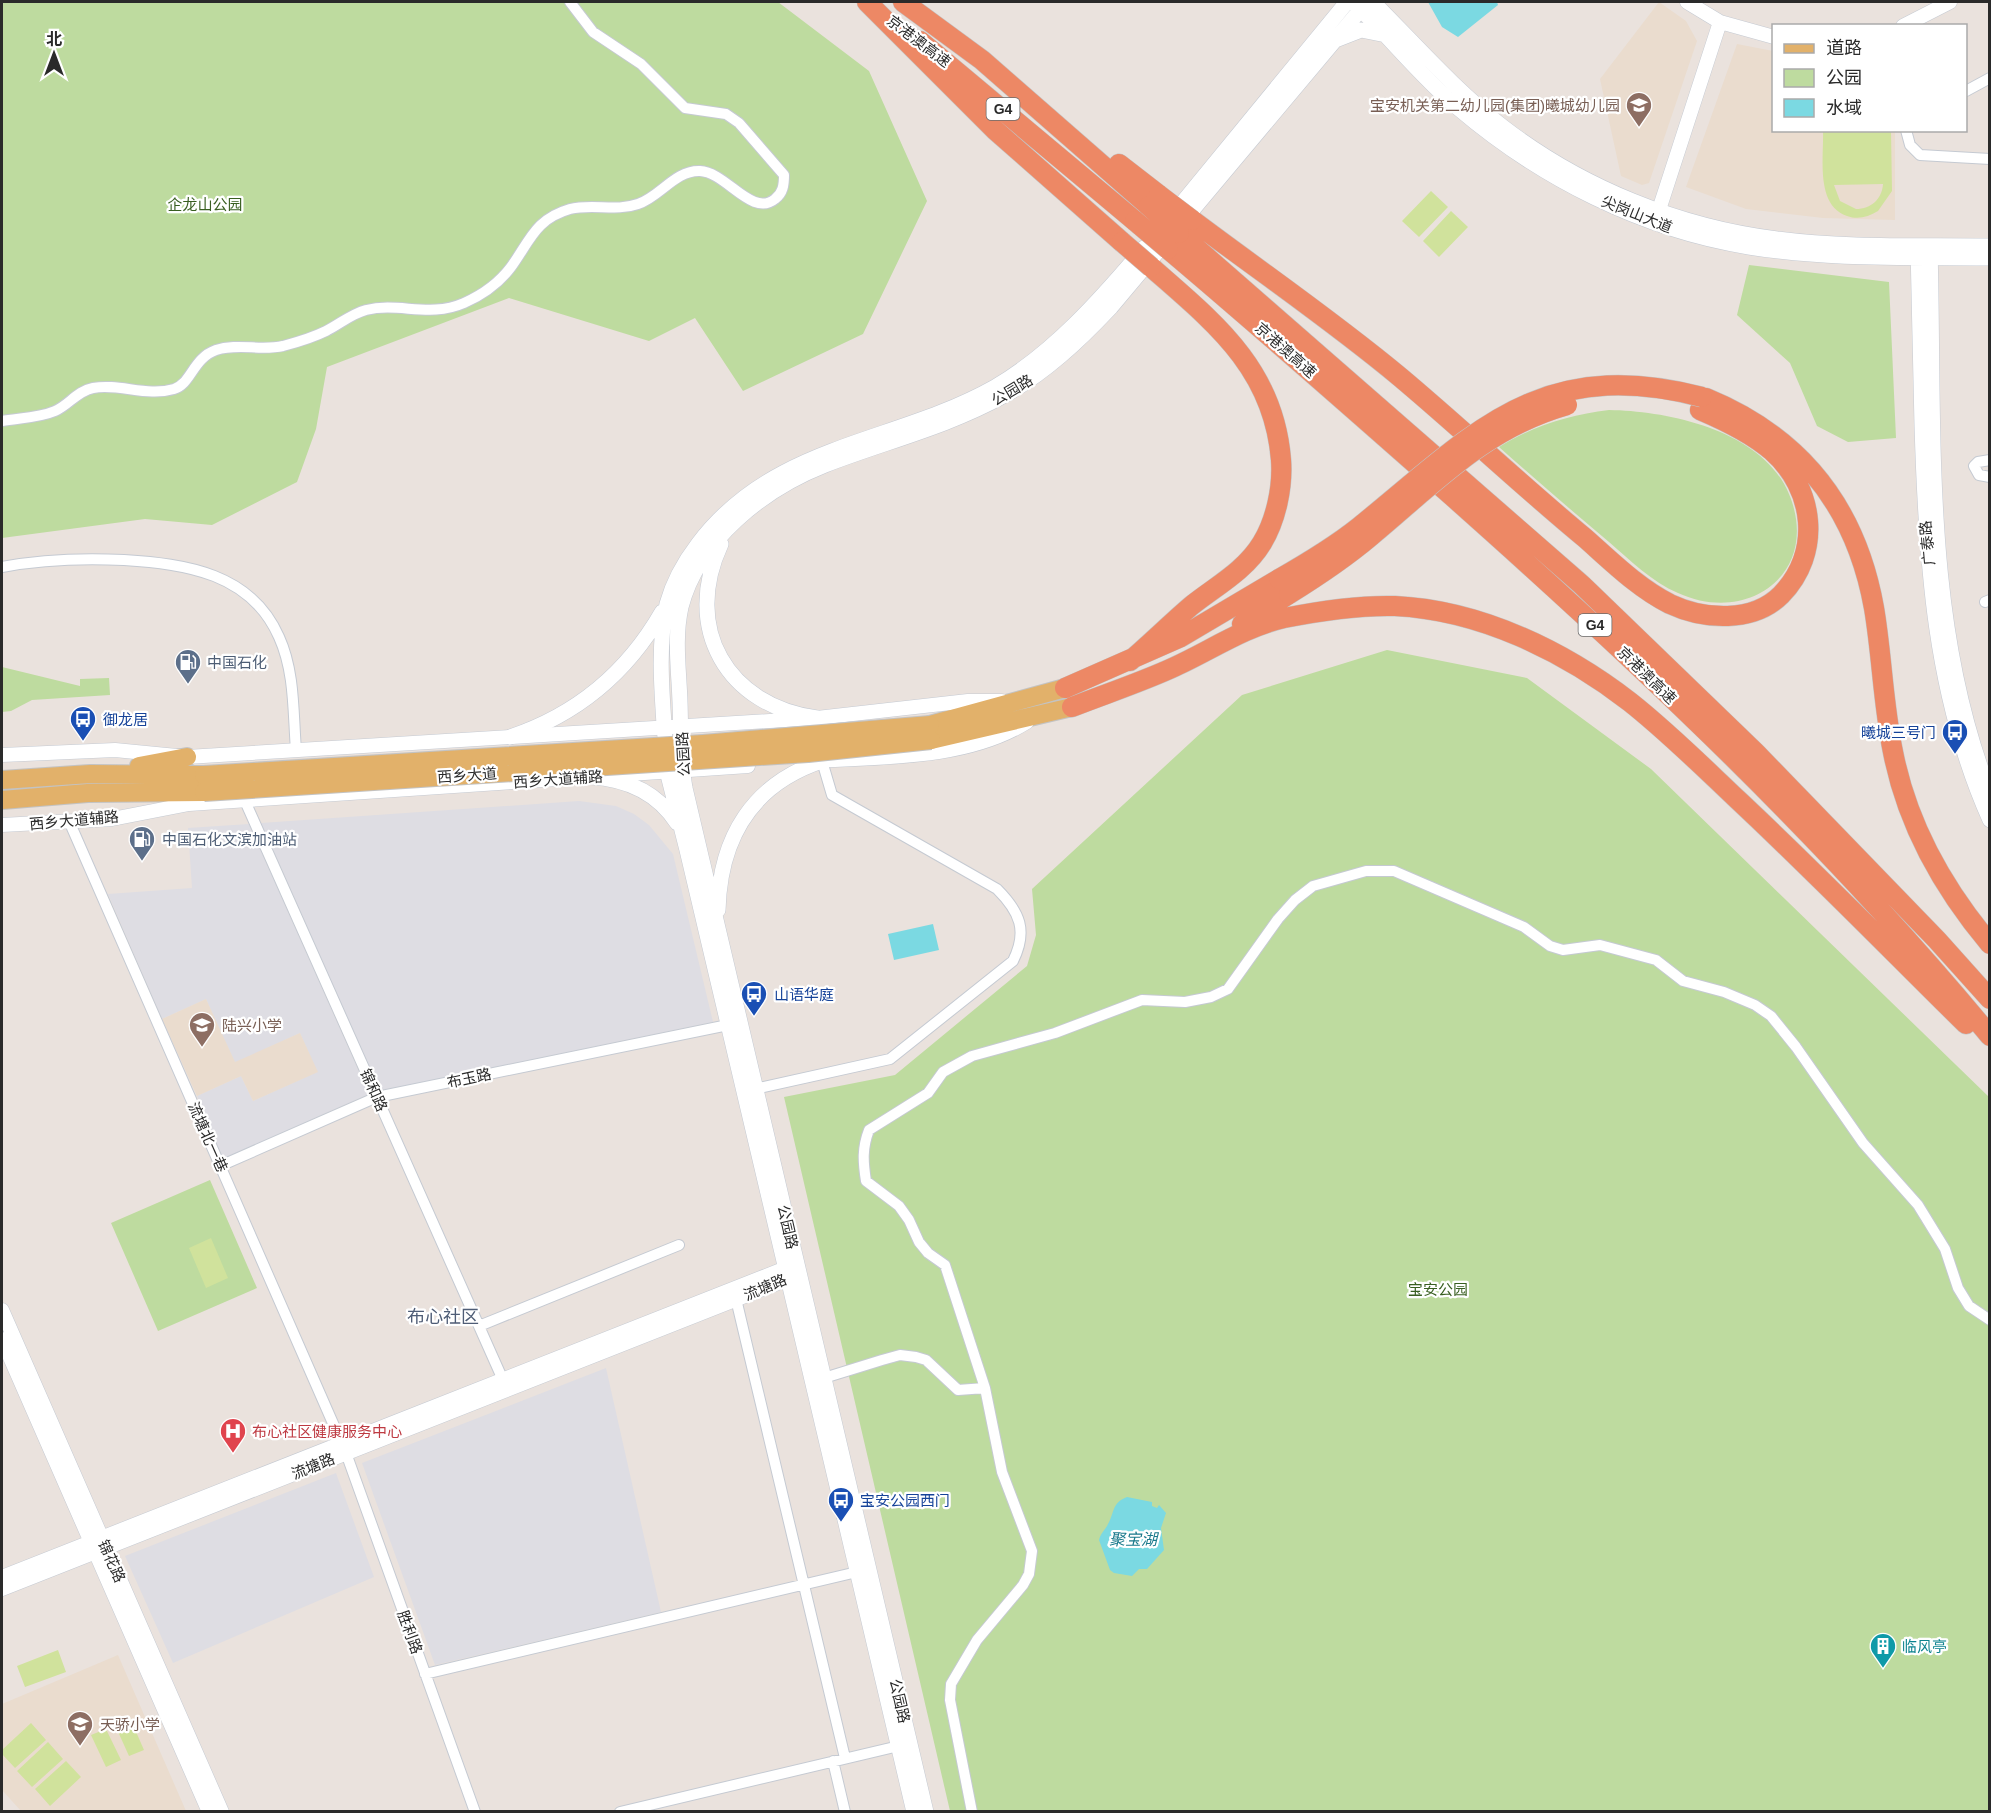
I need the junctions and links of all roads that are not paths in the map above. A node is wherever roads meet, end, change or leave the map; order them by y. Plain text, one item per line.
1 (570, 2) edge
2 (867, 2) edge
3 (903, 2) edge
4 (1332, 2) edge
5 (1688, 2) edge
6 (1950, 2) edge
7 (1360, 3) edge
8 (1720, 21) junction
9 (1328, 24) junction
10 (1907, 24) edge
11 (1386, 36) junction
12 (1772, 37) edge
13 (1332, 42) junction
14 (1989, 78) edge
15 (1967, 90) edge
16 (1907, 132) edge
17 (1989, 159) edge
18 (1657, 217) junction
19 (1180, 234) junction
20 (1989, 246) edge
21 (1924, 251) junction
22 (1989, 258) edge
23 (1701, 403) junction
24 (2, 421) edge
25 (1989, 460) edge
26 (1989, 477) edge
27 (729, 529) junction
28 (2, 567) edge
29 (1284, 587) junction
30 (668, 602) junction
31 (1131, 661) junction
32 (1171, 668) junction
33 (1065, 688) joint
34 (1026, 700) junction
35 (1072, 707) joint
36 (1036, 716) junction
37 (817, 718) junction
38 (776, 721) junction
39 (673, 727) junction
40 (931, 732) junction
41 (566, 733) junction
42 (510, 737) junction
43 (296, 750) junction
44 (2, 756) edge
45 (187, 758) junction
46 (822, 761) junction
47 (772, 764) junction
48 (675, 771) junction
49 (90, 774) junction
50 (584, 777) junction
51 (2, 780) edge
52 (204, 783) junction
53 (88, 793) junction
54 (1989, 793) edge
55 (2, 800) edge
56 (245, 801) junction
57 (189, 804) junction
58 (1989, 820) edge
59 (69, 821) junction
60 (2, 825) edge
61 (683, 833) junction
62 (718, 928) junction
63 (1989, 944) edge
64 (1989, 999) edge
65 (728, 1025) junction
66 (1989, 1036) edge
67 (1989, 1048) edge
68 (750, 1090) junction
69 (377, 1097) junction
70 (220, 1166) junction
71 (679, 1245) dead end
72 (791, 1272) junction
73 (736, 1299) junction
74 (2, 1313) edge
75 (1989, 1320) edge
76 (479, 1326) junction
77 (2, 1339) edge
78 (824, 1378) junction
79 (503, 1380) junction
80 (985, 1388) junction
81 (344, 1448) junction
82 (98, 1545) junction
83 (857, 1572) junction
84 (2, 1577) edge
85 (804, 1584) junction
86 (2, 1589) edge
87 (425, 1674) junction
88 (904, 1744) junction
89 (845, 1758) junction
90 (833, 1761) junction
91 (209, 1812) edge
92 (222, 1812) edge
93 (475, 1812) edge
94 (620, 1812) edge
95 (845, 1812) edge
96 (914, 1812) edge
97 (926, 1812) edge
98 (972, 1812) edge

1 - 24 street
2 - 19 highway, 京港澳高速 / G4, bridge
2 - 31 highway, bridge
3 - 19 highway, 京港澳高速 / G4, bridge
4 - 9 main road
5 - 8 street
6 - 10 street
7 - 9 main road, 公园路
7 - 11 main road, 尖岗山大道
7 - 13 main road, 公园路
7 - 18 main road, 尖岗山大道
8 - 12 street
8 - 18 street
9 - 30 main road, 公园路
11 - 13 main road
11 - 18 main road, 尖岗山大道
13 - 27 main road, 公园路
14 - 15 street
16 - 17 street
18 - 21 main road, 尖岗山大道
19 - 23 highway
19 - 64 highway, 京港澳高速 / G4
19 - 66 highway, 京港澳高速 / G4
20 - 21 main road, 尖岗山大道
21 - 22 main road, 尖岗山大道
21 - 54 main road, 广泰路
21 - 58 main road, 广泰路
23 - 29 highway, bridge
23 - 63 highway
25 - 26 street
27 - 37 main road
27 - 39 main road, 公园路
28 - 43 street
29 - 31 highway
29 - 32 highway
30 - 39 main road, 公园路
30 - 42 main road
31 - 33 highway
32 - 35 highway
32 - 67 highway
33 - 34 main road
34 - 37 street
34 - 40 main road
35 - 36 main road
36 - 40 main road
36 - 46 street, 西乡大道辅路
37 - 38 street
38 - 39 street
38 - 47 street
39 - 41 street
39 - 48 main road, 公园路
40 - 52 main road, 西乡大道, bridge
41 - 42 street
41 - 50 street
42 - 43 street
43 - 45 street
44 - 45 street
45 - 49 main road
46 - 47 street, 西乡大道辅路
46 - 62 main road
46 - 68 street
47 - 48 street, 西乡大道辅路
48 - 50 street, 西乡大道辅路
48 - 61 main road, 公园路
48 - 62 main road, 公园路
49 - 51 main road, 西乡大道
49 - 52 main road, 西乡大道
50 - 56 street, 西乡大道辅路
50 - 61 main road
52 - 53 main road, 西乡大道
53 - 55 main road, 西乡大道
53 - 57 main road
56 - 57 street, 西乡大道辅路
56 - 69 street, 锦和路
57 - 59 street, 西乡大道辅路
59 - 60 street, 西乡大道辅路
59 - 70 street, 流塘北一巷
61 - 65 main road, 公园路
62 - 68 main road, 公园路
65 - 68 main road, 公园路
65 - 69 street, 布玉路
68 - 72 main road, 公园路
69 - 70 street, 布玉路
69 - 76 street, 锦和路
70 - 81 street, 流塘北一巷
71 - 76 street
72 - 73 street, 流塘路
72 - 78 main road, 公园路
72 - 79 street, 流塘路
72 - 83 main road, 公园路
73 - 81 street, 流塘路
73 - 85 street
74 - 82 street, 锦花路
75 - 80 street
76 - 79 street, 锦和路
77 - 82 street, 锦花路
78 - 80 street
78 - 88 main road, 公园路
79 - 81 street, 流塘路
80 - 98 street
81 - 82 street, 流塘路
81 - 87 street, 胜利路
82 - 84 street, 流塘路
82 - 86 street, 流塘路
82 - 91 street, 锦花路
82 - 92 street, 锦花路
83 - 85 street
83 - 88 main road, 公园路
85 - 87 street
85 - 89 street
87 - 93 street, 胜利路
88 - 89 street
88 - 96 main road, 公园路
88 - 97 main road, 公园路
89 - 90 street
90 - 94 street
90 - 95 street

